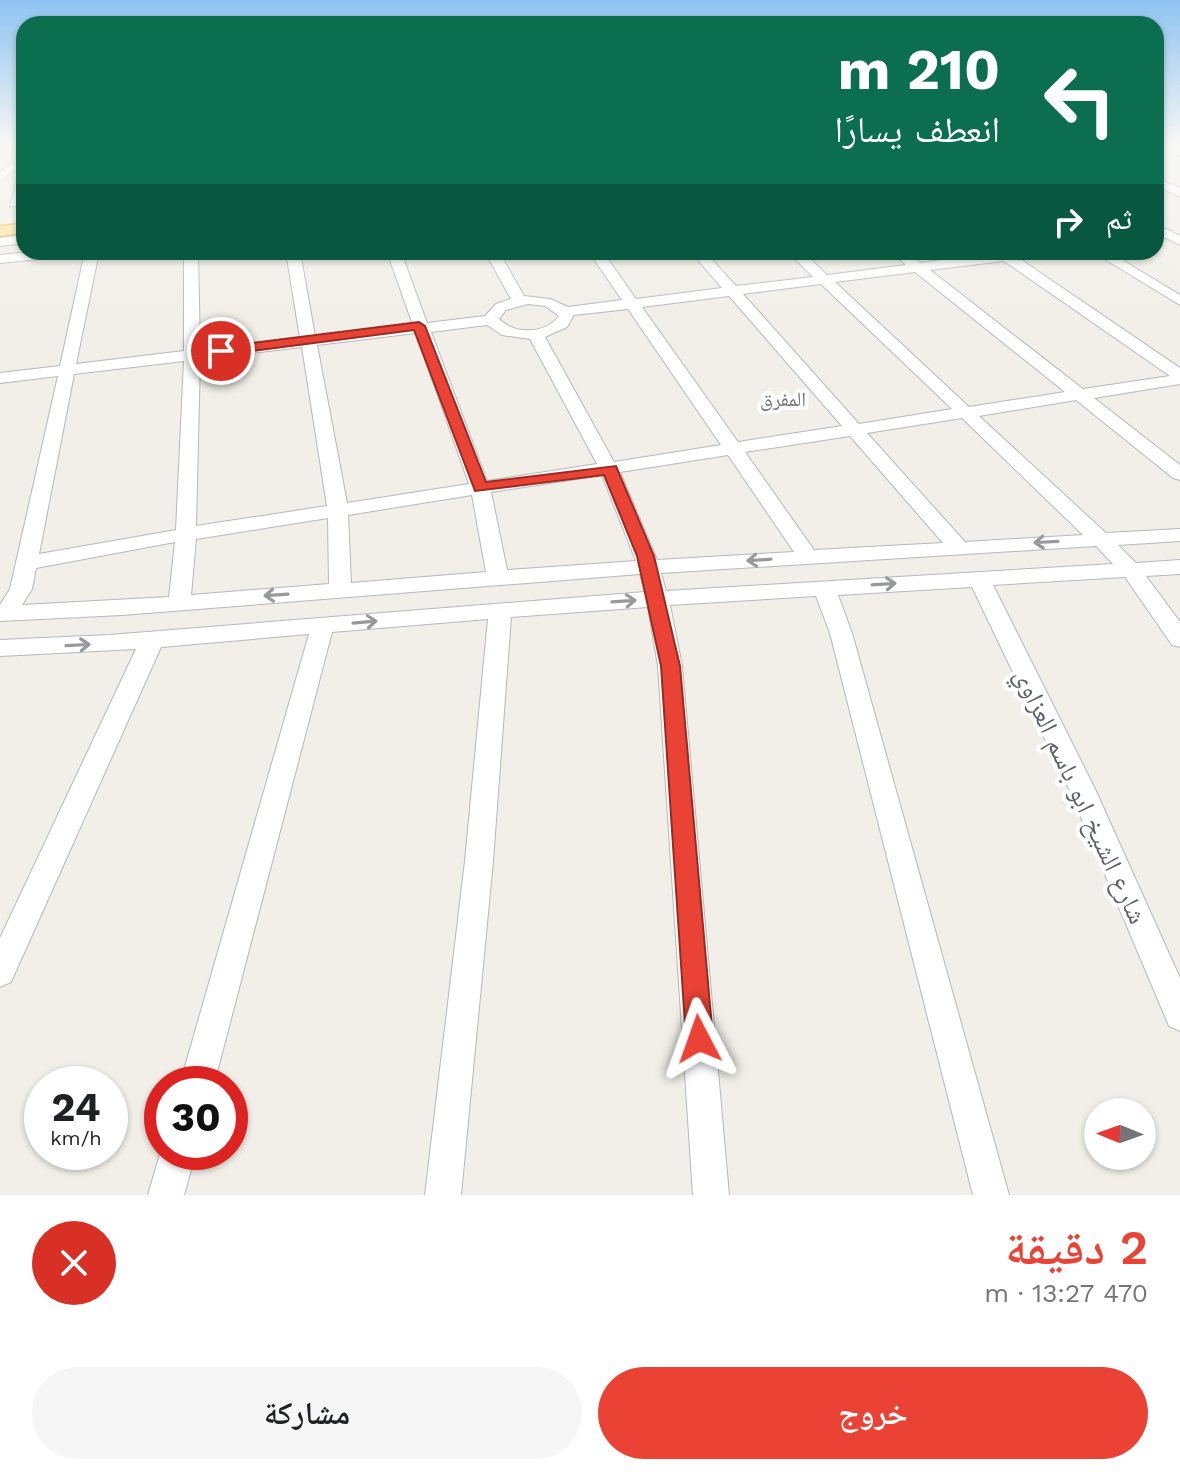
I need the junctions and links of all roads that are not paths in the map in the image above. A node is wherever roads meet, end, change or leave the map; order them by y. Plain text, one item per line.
1 (90, 260) edge
2 (191, 260) edge
3 (294, 260) edge
4 (397, 260) edge
5 (496, 260) edge
6 (602, 260) edge
7 (705, 260) edge
8 (804, 260) edge
9 (908, 260) edge
10 (967, 260) edge
11 (1012, 260) edge
12 (1113, 260) edge
13 (918, 268) junction
14 (825, 279) junction
15 (733, 291) junction
16 (519, 301) junction
17 (1180, 301) edge
18 (632, 303) junction
19 (565, 312) junction
20 (491, 320) junction
21 (419, 326) junction
22 (535, 334) junction
23 (309, 340) junction
24 (192, 355) junction
25 (70, 368) junction
26 (1180, 377) edge
27 (0, 378) edge
28 (1079, 395) junction
29 (966, 413) junction
30 (854, 429) junction
31 (733, 449) junction
32 (610, 470) junction
33 (1180, 474) edge
34 (480, 488) junction
35 (338, 510) junction
36 (186, 534) junction
37 (1180, 535) edge
38 (1101, 540) junction
39 (958, 547) junction
40 (808, 557) junction
41 (27, 563) junction
42 (649, 567) junction
43 (1180, 567) edge
44 (1130, 569) junction
45 (498, 578) junction
46 (979, 578) junction
47 (824, 588) junction
48 (340, 591) junction
49 (658, 599) junction
50 (179, 602) junction
51 (500, 611) junction
52 (3, 614) edge
53 (323, 625) junction
54 (153, 638) junction
55 (1180, 639) edge
56 (0, 648) edge
57 (0, 972) edge
58 (1180, 1015) edge
59 (202, 1066) edge
60 (173, 1170) edge
61 (166, 1195) edge
62 (443, 1195) edge
63 (711, 1195) edge
64 (991, 1195) edge

1 - 25 street
2 - 24 street
3 - 23 street
4 - 21 street
5 - 16 street
6 - 18 street
7 - 15 street
8 - 14 street
9 - 13 street
10 - 13 street
11 - 26 street
12 - 17 street
13 - 14 street
13 - 28 street
14 - 15 street
14 - 29 street
15 - 18 street
15 - 30 street
16 - 19 street
16 - 20 street
18 - 19 street
18 - 31 street
19 - 22 street
20 - 21 street
20 - 22 street
21 - 23 street
21 - 34 street
22 - 32 street
23 - 24 street
23 - 35 street
24 - 25 street
24 - 36 street
25 - 27 street
25 - 41 street
26 - 28 street
28 - 29 street
28 - 33 street
29 - 30 street
29 - 38 street
30 - 31 street
30 - 39 street
31 - 32 street
31 - 40 street
32 - 34 street
32 - 42 street
34 - 35 street
34 - 45 street
35 - 36 street
35 - 48 street
36 - 41 street
36 - 50 street
37 - 38 street
38 -> 39 street
38 - 44 street
39 - 40 street
40 -> 42 street
41 - 52 street
42 - 45 street
42 - 49 street
43 - 44 street
44 - 46 street
44 - 55 street
45 - 48 street
47 -> 46 street
46 - 58 street, شارع الشيخ ابو باسم العزاوي
47 - 49 street
47 - 64 street
48 -> 50 street
51 -> 49 street
49 - 63 street
50 - 52 street
53 -> 51 street
51 - 62 street
53 - 54 street
53 - 59 street
56 -> 54 street
54 - 57 street
60 - 61 street

